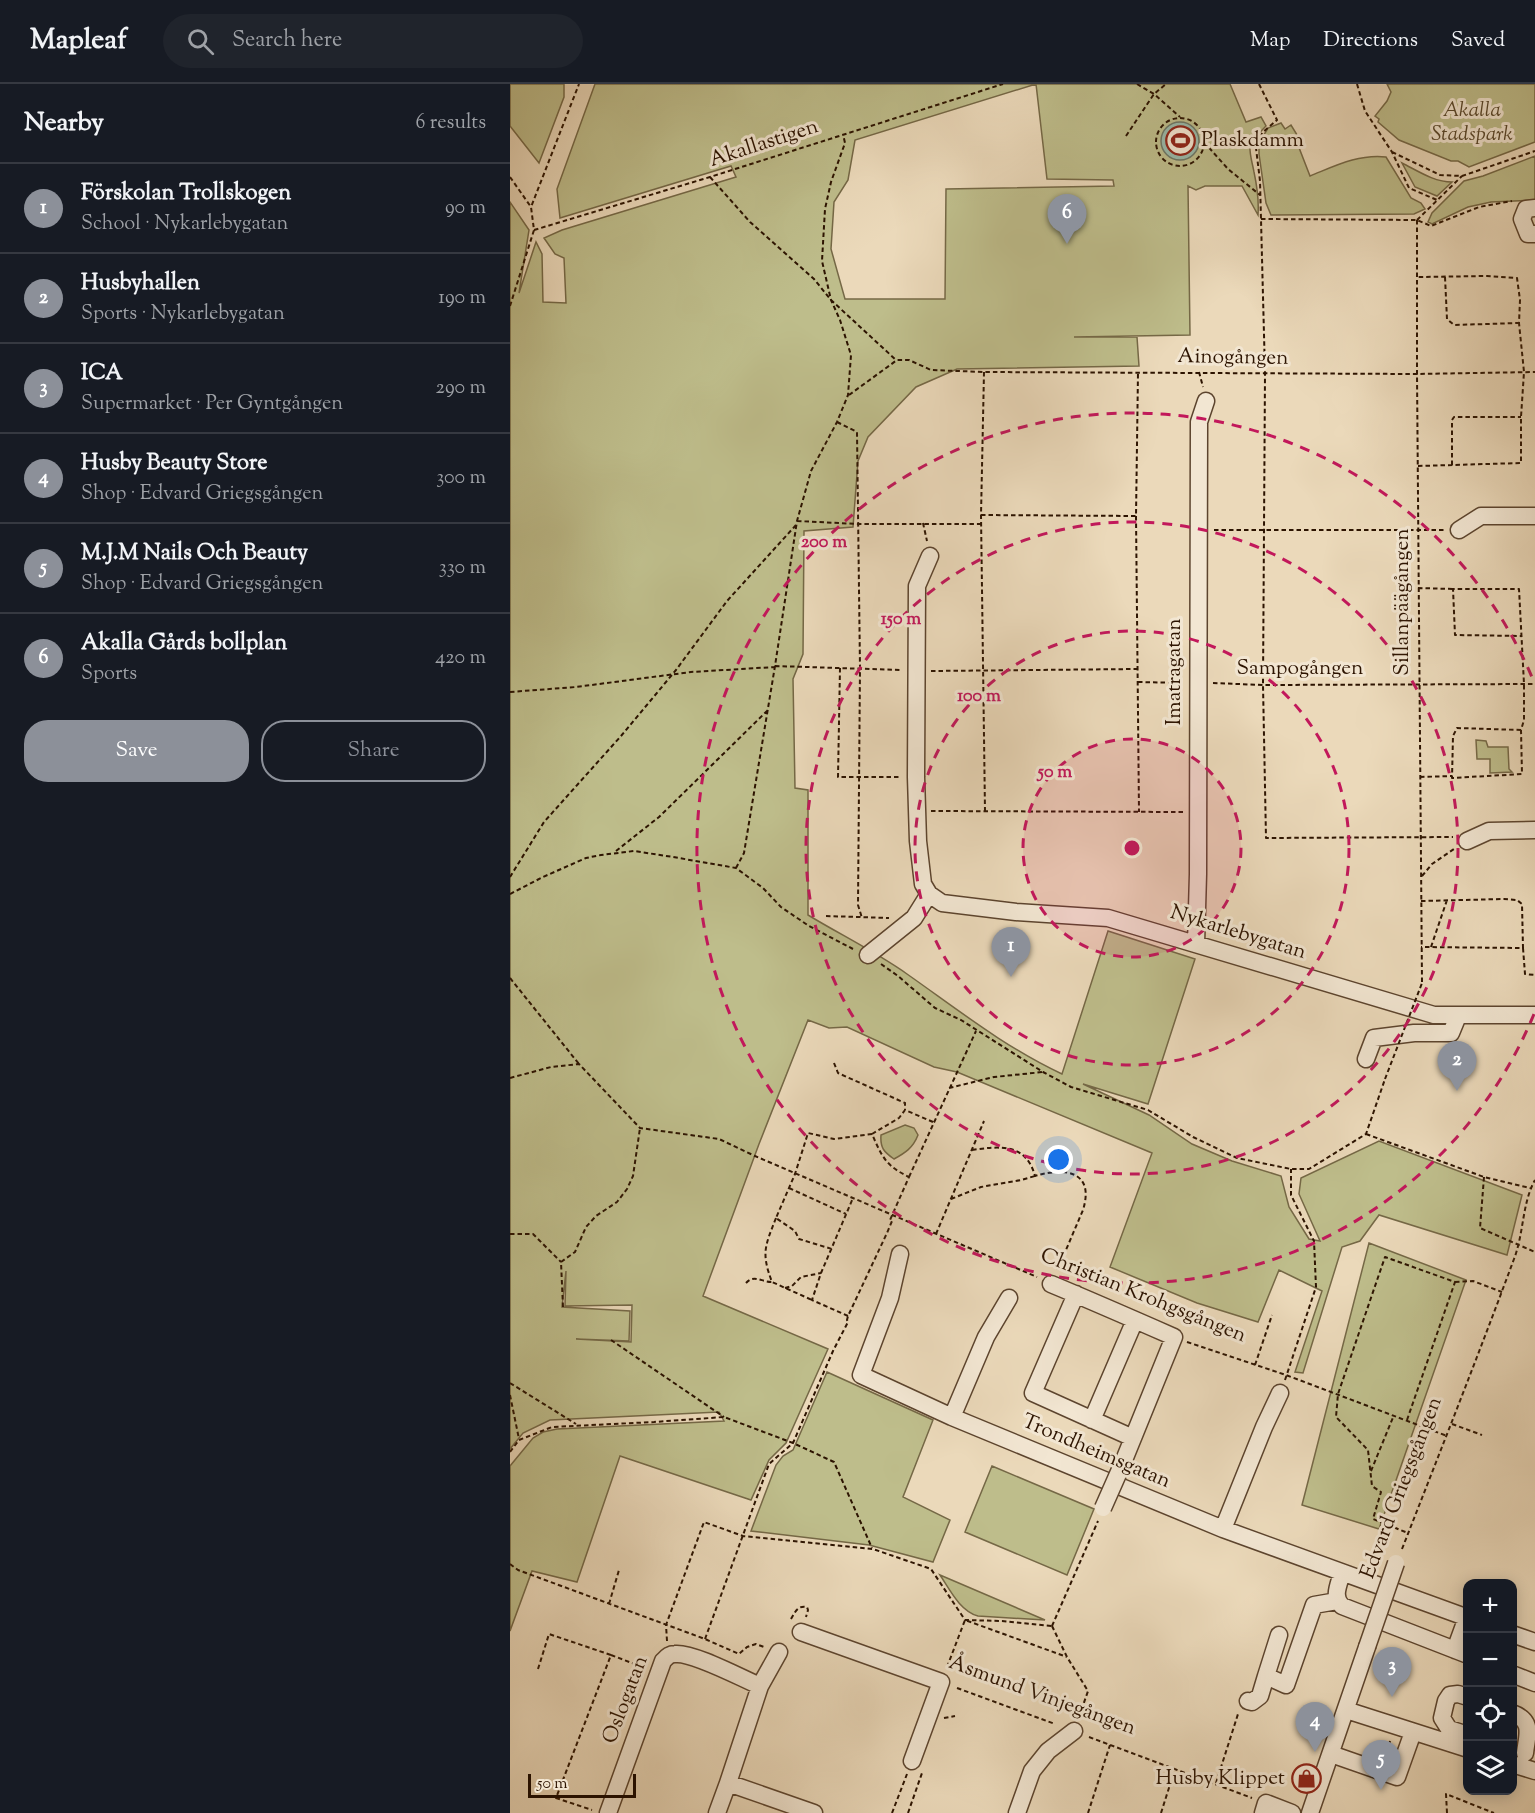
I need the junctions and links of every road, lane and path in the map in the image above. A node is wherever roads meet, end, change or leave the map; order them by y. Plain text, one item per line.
1 (579, 84) edge
2 (1003, 84) edge
3 (1137, 84) edge
4 (1166, 84) edge
5 (1259, 84) edge
6 (1357, 84) edge
7 (1154, 94) junction
8 (1180, 117) junction
9 (843, 134) junction
10 (1126, 136) dead end
11 (1204, 142) junction
12 (1535, 151) edge
13 (1392, 152) junction
14 (1462, 176) junction
15 (510, 177) edge
16 (710, 177) junction
17 (1260, 195) junction
18 (1437, 201) junction
19 (531, 207) junction
20 (1531, 208) edge
21 (1261, 219) junction
22 (1417, 220) junction
23 (534, 230) junction
24 (1535, 234) edge
25 (1417, 277) junction
26 (1445, 277) junction
27 (831, 300) junction
28 (510, 306) edge
29 (1519, 324) junction
30 (897, 360) junction
31 (984, 372) junction
32 (1138, 372) junction
33 (1524, 372) junction
34 (1535, 372) edge
35 (1265, 373) junction
36 (1417, 374) junction
37 (848, 395) junction
38 (1206, 401) dead end
39 (1521, 417) junction
40 (837, 422) junction
41 (1452, 465) junction
42 (1418, 466) junction
43 (981, 515) junction
44 (1136, 516) junction
45 (1535, 516) edge
46 (797, 521) junction
47 (857, 524) junction
48 (923, 524) junction
49 (982, 524) junction
50 (796, 525) junction
51 (1199, 529) junction
52 (1418, 530) junction
53 (1459, 530) joint
54 (1264, 531) junction
55 (930, 556) joint
56 (1418, 588) junction
57 (1453, 589) junction
58 (1521, 636) junction
59 (775, 666) junction
60 (840, 668) junction
61 (860, 668) junction
62 (1138, 669) junction
63 (917, 671) junction
64 (983, 671) junction
65 (673, 675) junction
66 (1138, 682) junction
67 (1198, 683) junction
68 (1419, 684) junction
69 (1524, 684) junction
70 (1535, 684) edge
71 (1263, 685) junction
72 (510, 692) edge
73 (768, 710) junction
74 (1521, 730) junction
75 (1452, 776) junction
76 (859, 777) junction
77 (916, 777) junction
78 (1420, 777) junction
79 (916, 811) junction
80 (985, 811) junction
81 (1139, 812) junction
82 (1197, 812) junction
83 (1535, 830) edge
84 (1420, 836) junction
85 (1467, 841) joint
86 (1451, 851) dead end
87 (614, 852) junction
88 (736, 868) junction
89 (510, 877) edge
90 (1421, 878) junction
91 (510, 894) edge
92 (928, 894) junction
93 (1447, 900) junction
94 (1421, 901) junction
95 (826, 916) dead end
96 (862, 918) junction
97 (891, 918) dead end
98 (1196, 944) junction
99 (1421, 947) junction
100 (1431, 947) junction
101 (1523, 948) junction
102 (868, 955) junction
103 (1535, 975) edge
104 (510, 978) edge
105 (1535, 1015) edge
106 (1458, 1016) junction
107 (976, 1031) junction
108 (1366, 1059) dead end
109 (834, 1063) dead end
110 (579, 1064) junction
111 (1043, 1072) junction
112 (510, 1078) edge
113 (948, 1088) junction
114 (905, 1110) junction
115 (984, 1121) dead end
116 (933, 1122) junction
117 (640, 1128) junction
118 (872, 1134) junction
119 (1366, 1134) junction
120 (972, 1150) junction
121 (1292, 1169) junction
122 (795, 1173) junction
123 (1035, 1176) junction
124 (909, 1177) junction
125 (1484, 1177) junction
126 (1535, 1180) edge
127 (789, 1188) junction
128 (1530, 1188) junction
129 (853, 1198) junction
130 (951, 1199) junction
131 (846, 1214) junction
132 (892, 1215) junction
133 (776, 1218) junction
134 (510, 1234) edge
135 (936, 1234) junction
136 (1519, 1245) junction
137 (832, 1250) junction
138 (1535, 1252) edge
139 (900, 1254) dead end
140 (561, 1262) junction
141 (821, 1273) junction
142 (772, 1282) junction
143 (1455, 1282) junction
144 (746, 1283) dead end
145 (1051, 1284) junction
146 (785, 1288) junction
147 (1502, 1292) junction
148 (1076, 1294) junction
149 (1010, 1298) dead end
150 (812, 1300) junction
151 (563, 1307) dead end
152 (1272, 1315) dead end
153 (848, 1316) junction
154 (1135, 1320) junction
155 (1174, 1337) junction
156 (611, 1340) dead end
157 (1255, 1365) junction
158 (1286, 1375) junction
159 (510, 1383) edge
160 (1281, 1393) dead end
161 (1338, 1394) junction
162 (510, 1395) edge
163 (1394, 1415) junction
164 (952, 1417) junction
165 (724, 1418) junction
166 (1092, 1420) junction
167 (1407, 1420) junction
168 (1452, 1424) junction
169 (578, 1425) junction
170 (1482, 1435) dead end
171 (1447, 1436) junction
172 (1133, 1438) junction
173 (519, 1440) junction
174 (793, 1443) junction
175 (510, 1452) edge
176 (1370, 1472) junction
177 (1103, 1508) joint
178 (1223, 1529) junction
179 (1408, 1533) junction
180 (743, 1536) junction
181 (873, 1549) junction
182 (1396, 1563) joint
183 (510, 1564) edge
184 (619, 1570) dead end
185 (1342, 1572) junction
186 (1337, 1602) junction
187 (609, 1604) junction
188 (1463, 1617) edge
189 (965, 1620) junction
190 (666, 1625) junction
191 (1052, 1626) junction
192 (801, 1632) dead end
193 (1464, 1633) edge
194 (1279, 1635) dead end
195 (1517, 1636) edge
196 (705, 1639) junction
197 (1535, 1642) edge
198 (779, 1652) joint
199 (1461, 1653) edge
200 (611, 1655) junction
201 (1067, 1657) junction
202 (538, 1669) dead end
203 (658, 1673) junction
204 (1266, 1676) junction
205 (1517, 1676) edge
206 (941, 1682) junction
207 (1535, 1683) edge
208 (760, 1686) junction
209 (1463, 1696) edge
210 (1248, 1701) dead end
211 (1346, 1710) junction
212 (1517, 1714) edge
213 (1442, 1718) junction
214 (1234, 1726) dead end
215 (1074, 1731) junction
216 (1413, 1732) junction
217 (1463, 1734) edge
218 (1391, 1736) dead end
219 (1435, 1739) junction
220 (1110, 1745) junction
221 (1463, 1748) edge
222 (1388, 1749) dead end
223 (1331, 1754) junction
224 (1521, 1755) edge
225 (912, 1761) joint
226 (1175, 1769) junction
227 (1535, 1771) edge
228 (728, 1783) junction
229 (1216, 1783) junction
230 (1264, 1808) edge
231 (600, 1813) edge
232 (608, 1813) edge
233 (717, 1813) edge
234 (814, 1813) edge
235 (892, 1813) edge
236 (1017, 1813) edge
237 (1088, 1813) edge
238 (1161, 1813) edge
239 (1292, 1813) edge
240 (1310, 1813) edge
241 (1447, 1813) edge
242 (1494, 1813) edge

1 - 19 path
2 - 9 path, Akallastigen
3 - 7 path
4 - 7 path
5 - 17 path
6 - 13 path
7 - 8 path
7 - 10 path
8 - 11 path
8 - 11 path
9 - 16 path, Akallastigen
9 - 27 path
11 - 17 path
12 - 14 path
13 - 14 path
13 - 18 path
14 - 18 path
15 - 19 path
16 - 23 path, Akallastigen
16 - 27 path
17 - 21 path
18 - 22 path
19 - 23 path
20 - 22 path
20 - 24 street
21 - 22 path
21 - 35 path
22 - 25 path, Sillanpäägången
23 - 28 path
25 - 26 path
25 - 36 path, Sillanpäägången
26 - 29 path
26 - 29 path
27 - 30 path
27 - 37 path
29 - 33 path
30 - 31 path, Ainogången
30 - 37 path
31 - 32 path, Ainogången
31 - 43 path
32 - 35 path, Ainogången
32 - 44 path
33 - 34 path, Ainogången
33 - 36 path, Ainogången
33 - 39 path
35 - 36 path, Ainogången
35 - 54 path
36 - 42 path, Sillanpäägången
37 - 40 path
38 - 51 street, Imatragatan
39 - 41 path
39 - 41 path
40 - 46 path
40 - 47 path
41 - 42 path
42 - 52 path, Sillanpäägången
43 - 44 path
43 - 49 path
44 - 62 path
45 - 53 street
46 - 47 path
46 - 50 path
47 - 48 path
47 - 61 path
48 - 49 path
48 - 55 path
49 - 64 path
50 - 59 path
50 - 65 path
51 - 54 path
51 - 67 street, Imatragatan
52 - 53 path
52 - 54 path
52 - 56 path, Sillanpäägången
54 - 71 path
55 - 63 street
56 - 57 path
56 - 68 path, Sillanpäägången
57 - 58 path
57 - 58 path
58 - 69 path
59 - 60 path
59 - 65 path
59 - 73 path
60 - 61 path
60 - 76 path
61 - 63 path
61 - 76 path
62 - 64 path
62 - 66 path
63 - 64 path
63 - 77 street
64 - 80 path
65 - 72 path
65 - 89 path
66 - 67 path, Sampogången
66 - 81 path
67 - 71 path, Sampogången
67 - 82 street, Imatragatan
68 - 69 path, Sampogången
68 - 71 path, Sampogången
68 - 78 path, Sillanpäägången
69 - 70 path, Sampogången
69 - 74 path
71 - 84 path
73 - 87 path
73 - 88 path
74 - 75 path
74 - 75 path
75 - 78 path
76 - 77 path
76 - 96 path
77 - 79 street
78 - 84 path, Sillanpäägången
79 - 80 path
79 - 92 street
80 - 81 path
81 - 82 path
82 - 98 street, Imatragatan
83 - 85 street
84 - 85 path
84 - 90 path, Sillanpäägången
86 - 90 path
87 - 88 path
87 - 91 path
88 - 102 path
90 - 94 path, Sillanpäägången
92 - 98 street, Nykarlebygatan
92 - 102 street
93 - 94 path
93 - 100 path
93 - 101 path
94 - 99 path, Sillanpäägången
95 - 96 path
96 - 97 path
98 - 106 street, Nykarlebygatan
99 - 100 path
99 - 119 path, Sillanpäägången, bridge
100 - 101 path
101 - 103 path
102 - 107 path
104 - 110 path
105 - 106 street, Nykarlebygatan
106 - 108 street
107 - 111 path
107 - 113 path
109 - 114 path
110 - 112 path
110 - 117 path
111 - 113 path
111 - 121 path
113 - 116 path
114 - 116 path
114 - 118 path
115 - 120 path
116 - 124 path
117 - 122 path, Christian Krohgsgången
117 - 140 path
118 - 122 path
118 - 124 path
119 - 121 path
119 - 125 path
120 - 123 path
120 - 130 path
121 - 158 path
122 - 127 path
122 - 129 path, Christian Krohgsgången
123 - 130 path
123 - 145 path
124 - 132 path
125 - 128 path
125 - 136 path
126 - 128 path, Edvard Griegsgången
127 - 131 path
127 - 133 path
128 - 136 path, Edvard Griegsgången
129 - 131 path
129 - 132 path, Christian Krohgsgången
130 - 135 path
131 - 137 path
132 - 135 path, Christian Krohgsgången
132 - 153 path
133 - 137 path
133 - 142 path
134 - 140 path
135 - 145 path, Christian Krohgsgången
136 - 138 path
136 - 147 path, Edvard Griegsgången
137 - 141 path
139 - 164 street, Trondheimsgatan
140 - 151 path
141 - 146 path
141 - 150 path
142 - 144 path
142 - 146 path
143 - 147 path
143 - 161 path
143 - 167 path
145 - 148 street, Christian Krohgsgången
146 - 150 path
147 - 168 path, Edvard Griegsgången
148 - 154 street, Christian Krohgsgången
148 - 166 street
149 - 164 street
150 - 153 path
152 - 157 path
153 - 174 path
154 - 155 street, Christian Krohgsgången
154 - 166 street
155 - 157 path, Christian Krohgsgången
155 - 172 street
156 - 165 path
157 - 158 path, Christian Krohgsgången
158 - 161 path, Christian Krohgsgången
159 - 169 path
160 - 178 street
161 - 163 path, Christian Krohgsgången
161 - 176 path
162 - 173 path
163 - 167 path, Christian Krohgsgången
163 - 176 path
164 - 178 street, Trondheimsgatan
165 - 169 path
165 - 174 path
166 - 172 street
167 - 171 path, Christian Krohgsgången
168 - 170 path
168 - 171 path, Edvard Griegsgången
169 - 173 path
171 - 179 path, Edvard Griegsgången
172 - 177 street, bridge
173 - 175 path
174 - 180 path
174 - 181 path
176 - 179 path
177 - 191 path
178 - 185 street, Trondheimsgatan
179 - 182 path, Edvard Griegsgången
180 - 181 path
180 - 190 path
180 - 196 path
181 - 189 path
182 - 211 street, Edvard Griegsgången, bridge
183 - 187 path
184 - 187 path
185 - 186 street
185 - 188 street, Trondheimsgatan
186 - 199 street
186 - 204 street
187 - 190 path
189 - 191 path
189 - 201 path
189 - 206 path
190 - 196 path
191 - 201 path
192 - 206 street, Åsmund Vinjegången
193 - 199 street
194 - 204 street
195 - 197 street
196 - 198 path
198 - 208 street
200 - 202 path
200 - 203 path
200 - 231 path
201 - 215 path
203 - 208 street, Oslogatan
203 - 232 street, Oslogatan
204 - 210 street
205 - 207 street
206 - 215 path, Åsmund Vinjegången
206 - 225 street
208 - 228 street
209 - 213 street
211 - 216 street
211 - 223 street, Edvard Griegsgången
212 - 224 street
213 - 217 street
213 - 219 street
214 - 229 path
215 - 220 path, Åsmund Vinjegången
215 - 236 street
216 - 219 street
216 - 223 street
218 - 222 path
219 - 221 street
220 - 226 path, Åsmund Vinjegången
220 - 237 path
223 - 240 street, Edvard Griegsgången
224 - 227 street
225 - 235 path
226 - 229 path, Åsmund Vinjegången
226 - 238 path
228 - 233 street
228 - 234 street
229 - 230 path, Åsmund Vinjegången
230 - 239 street
241 - 242 path

